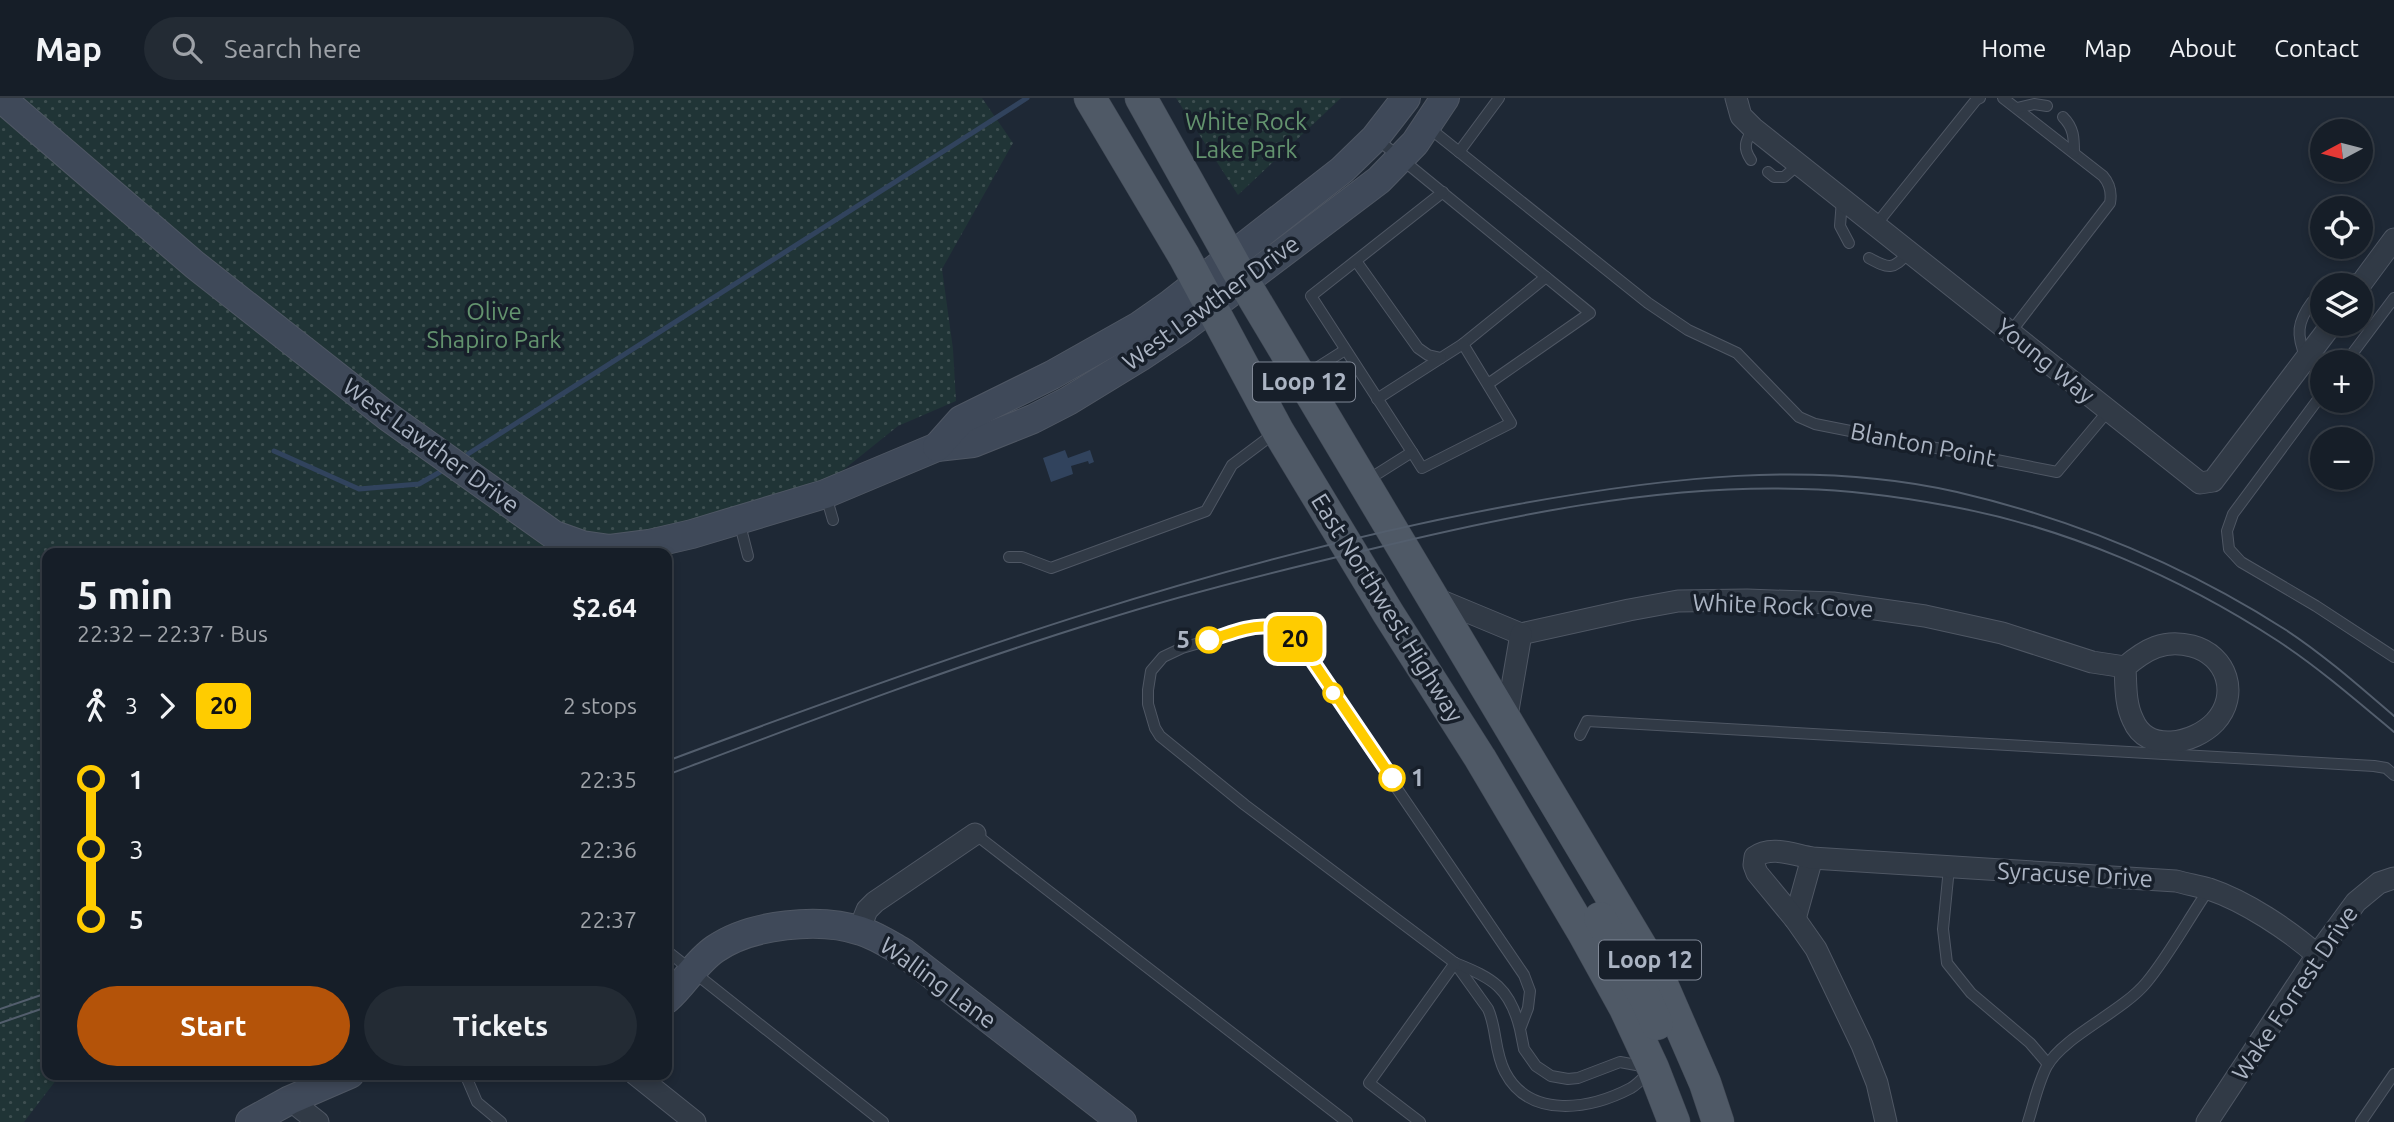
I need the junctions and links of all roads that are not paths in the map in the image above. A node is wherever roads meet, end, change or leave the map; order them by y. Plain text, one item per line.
1 (1, 98) edge
2 (1090, 98) edge
3 (1142, 98) edge
4 (1406, 98) edge
5 (1445, 98) edge
6 (1499, 98) edge
7 (1736, 98) edge
8 (1980, 98) edge
9 (2003, 98) edge
10 (2047, 106) dead end
11 (2017, 108) junction
12 (2063, 117) dead end
13 (1427, 126) junction
14 (1753, 128) junction
15 (1375, 138) junction
16 (1459, 152) junction
17 (2074, 153) junction
18 (1401, 159) junction
19 (1751, 160) dead end
20 (1798, 165) junction
21 (1768, 172) dead end
22 (1443, 192) junction
23 (1842, 200) junction
24 (1875, 226) junction
25 (2394, 239) edge
26 (1849, 243) dead end
27 (1908, 253) junction
28 (1869, 258) dead end
29 (1356, 261) junction
30 (1236, 269) junction
31 (2369, 273) edge
32 (1546, 277) junction
33 (1204, 294) junction
34 (2394, 298) edge
35 (2310, 304) edge
36 (2010, 333) junction
37 (2323, 336) edge
38 (1463, 344) junction
39 (1345, 350) junction
40 (2355, 350) edge
41 (1441, 358) junction
42 (2306, 358) junction
43 (1301, 378) junction
44 (1488, 384) junction
45 (1020, 392) junction
46 (1377, 399) junction
47 (2310, 410) edge
48 (2108, 411) junction
49 (1033, 419) junction
50 (1278, 430) junction
51 (937, 447) junction
52 (1412, 452) junction
53 (1363, 483) junction
54 (739, 522) junction
55 (603, 548) edge
56 (618, 548) edge
57 (747, 556) dead end
58 (1009, 557) dead end
59 (1432, 597) junction
60 (1521, 634) junction
61 (2394, 657) edge
62 (2125, 667) junction
63 (1506, 722) junction
64 (1580, 735) dead end
65 (2394, 775) edge
66 (1559, 810) junction
67 (975, 834) joint
68 (1812, 858) junction
69 (1949, 868) junction
70 (2394, 878) edge
71 (2209, 889) junction
72 (1795, 919) junction
73 (859, 930) junction
74 (672, 955) edge
75 (2318, 955) junction
76 (1455, 963) junction
77 (691, 971) junction
78 (672, 993) edge
79 (1520, 1029) junction
80 (2048, 1064) junction
81 (1653, 1068) junction
82 (2394, 1074) edge
83 (337, 1080) edge
84 (468, 1080) edge
85 (642, 1080) edge
86 (290, 1100) junction
87 (250, 1122) edge
88 (318, 1122) edge
89 (501, 1122) edge
90 (695, 1122) edge
91 (884, 1122) edge
92 (1122, 1122) edge
93 (1347, 1122) edge
94 (1420, 1122) edge
95 (1674, 1122) edge
96 (1700, 1122) edge
97 (1718, 1122) edge
98 (1886, 1122) edge
99 (2028, 1122) edge
100 (2207, 1122) edge
101 (2361, 1122) edge

1 - 55 street, West Lawther Drive
2 - 33 main road, East Northwest Highway
3 - 30 main road, East Northwest Highway / Loop 12
4 - 15 street, West Lawther Drive
5 - 13 street, West Lawther Drive
6 - 16 lane
7 - 14 street, Young Way
8 - 24 lane
9 - 11 lane
10 - 11 lane
11 - 17 lane
12 - 17 lane
13 - 16 lane
13 - 18 street, West Lawther Drive
14 - 19 lane
14 - 20 street, Young Way
15 - 18 lane
15 - 30 street, West Lawther Drive
16 - 48 lane, Blanton Point
17 - 36 lane
18 - 22 lane
18 - 30 street, West Lawther Drive
20 - 21 lane
20 - 23 street, Young Way
22 - 29 lane
22 - 32 lane
23 - 24 street, Young Way
23 - 26 lane
24 - 27 street, Young Way
25 - 31 street
27 - 28 lane
27 - 36 street, Young Way
29 - 39 lane
29 - 41 lane
30 - 33 street, West Lawther Drive
30 - 43 main road, East Northwest Highway / Loop 12
32 - 38 lane
32 - 44 lane
33 - 45 street, West Lawther Drive
33 - 49 street, West Lawther Drive
33 - 50 main road, East Northwest Highway
34 - 40 lane
35 - 42 lane
36 - 48 street, Young Way
37 - 42 street, Young Way
38 - 41 lane
38 - 44 lane
39 - 43 lane
39 - 46 lane
41 - 46 lane
42 - 48 street, Young Way
43 - 53 main road, East Northwest Highway / Loop 12
44 - 52 lane
45 - 49 street
45 - 51 street, West Lawther Drive
46 - 52 lane
47 - 61 lane
49 - 51 street, West Lawther Drive
50 - 58 lane
50 - 81 main road, East Northwest Highway / Loop 12
51 - 54 street, West Lawther Drive
52 - 53 lane
53 - 59 main road, East Northwest Highway / Loop 12
54 - 56 street, West Lawther Drive
54 - 57 lane
59 - 60 street
59 - 63 main road, East Northwest Highway / Loop 12
60 - 62 street, White Rock Cove
60 - 63 street
62 - 62 street
63 - 66 main road, East Northwest Highway / Loop 12
64 - 65 lane
66 - 81 main road
66 - 97 main road, East Northwest Highway / Loop 12
67 - 73 street
67 - 93 lane
68 - 69 street, Syracuse Drive
68 - 72 street
68 - 72 street, Syracuse Drive
69 - 71 street, Syracuse Drive
69 - 80 lane
70 - 75 street, Wake Forrest Drive
71 - 75 street, Syracuse Drive
71 - 80 lane
72 - 98 street, Syracuse Drive
73 - 77 street, Walling Lane
73 - 92 street, Walling Lane
74 - 77 lane
75 - 100 street, Wake Forrest Drive
76 - 79 lane
76 - 79 lane
76 - 81 lane
76 - 94 lane
77 - 78 street, Walling Lane
77 - 91 lane
79 - 81 lane
80 - 99 lane
81 - 95 main road, East Northwest Highway / Loop 12
81 - 96 main road
82 - 101 lane
83 - 86 street
84 - 89 lane
85 - 90 street
86 - 87 street
86 - 88 street

